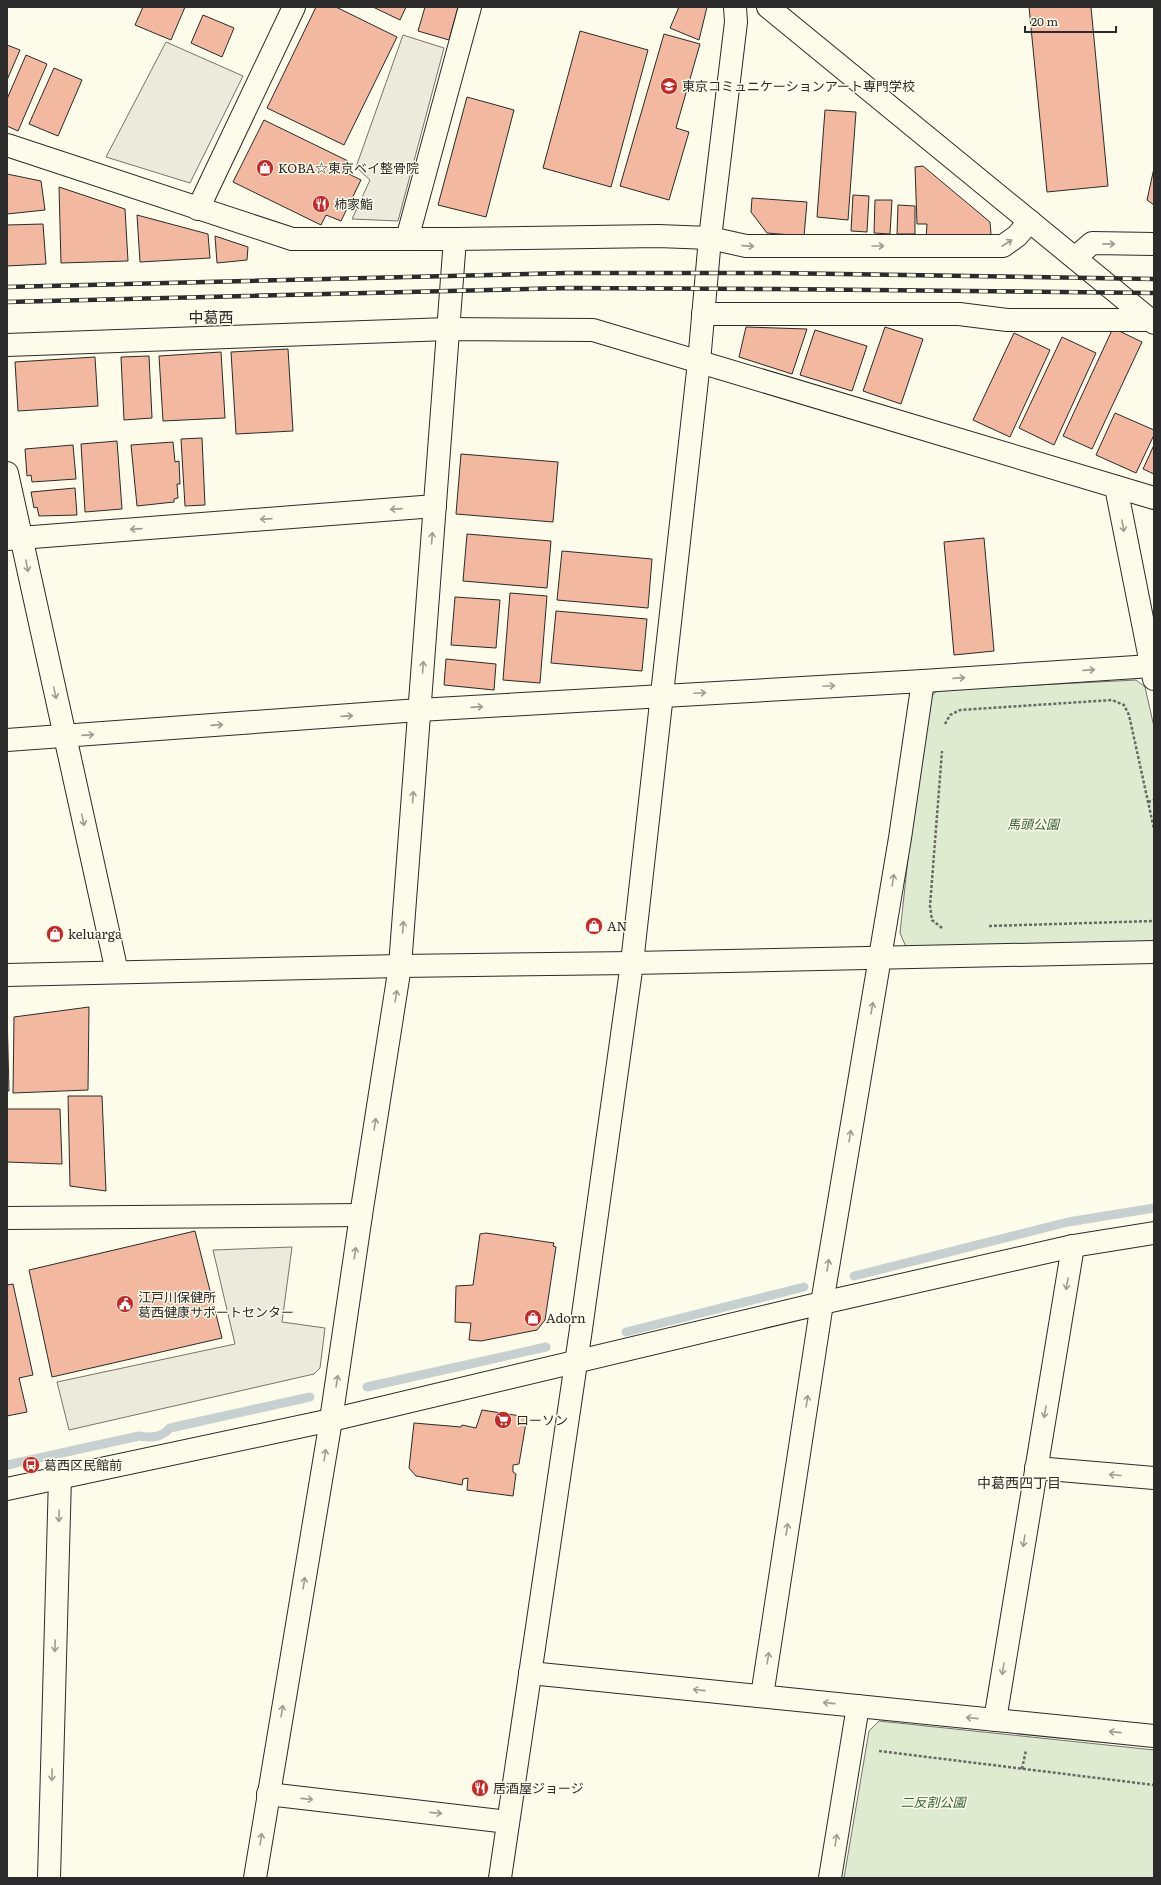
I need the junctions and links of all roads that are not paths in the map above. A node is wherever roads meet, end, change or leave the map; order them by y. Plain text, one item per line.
1 (294, 7) edge
2 (470, 7) edge
3 (736, 7) edge
4 (768, 7) edge
5 (7, 145) edge
6 (198, 208) junction
7 (1030, 221) junction
8 (710, 238) junction
9 (407, 239) junction
10 (455, 239) junction
11 (1154, 244) edge
12 (1075, 258) junction
13 (703, 314) junction
14 (1152, 321) edge
15 (448, 329) junction
16 (7, 345) edge
17 (699, 362) junction
18 (7, 473) edge
19 (1116, 487) junction
20 (1154, 498) edge
21 (435, 506) junction
22 (14, 538) edge
23 (1152, 672) edge
24 (923, 681) junction
25 (661, 695) junction
26 (419, 710) junction
27 (65, 736) junction
28 (7, 740) edge
29 (1154, 952) edge
30 (880, 957) junction
31 (632, 963) junction
32 (400, 966) junction
33 (117, 972) junction
34 (7, 975) edge
35 (361, 1215) junction
36 (7, 1218) edge
37 (1154, 1233) edge
38 (1073, 1246) junction
39 (822, 1303) junction
40 (576, 1362) junction
41 (331, 1420) junction
42 (1036, 1468) junction
43 (60, 1477) junction
44 (1154, 1478) edge
45 (7, 1489) edge
46 (530, 1674) junction
47 (762, 1696) junction
48 (858, 1706) junction
49 (995, 1720) junction
50 (1154, 1736) edge
51 (268, 1794) junction
52 (508, 1822) junction
53 (49, 1878) edge
54 (255, 1878) edge
55 (500, 1878) edge
56 (830, 1878) edge

1 - 6 street
2 - 9 street
3 - 8 street
4 - 7 street
5 - 6 street
6 - 9 street
8 -> 7 street
7 - 12 street
8 - 10 street
8 - 13 street
9 - 10 street
10 - 15 street
12 -> 11 street
12 - 14 street
13 - 14 street
13 - 17 street
15 - 16 street
15 - 17 street
15 - 21 street
17 - 19 street
17 - 25 street
18 - 22 street
19 - 20 street
19 -> 23 street
21 -> 22 street
26 -> 21 street
22 -> 27 street
24 -> 23 street
25 -> 24 street
30 -> 24 street
26 -> 25 street
25 - 31 street
27 -> 26 street
32 -> 26 street
27 - 28 street
27 -> 33 street
29 - 30 street
30 - 31 street
39 -> 30 street
31 - 32 street
31 - 40 street
32 - 33 street
35 -> 32 street
33 - 34 street
35 - 36 street
41 -> 35 street
37 - 38 street
38 - 39 street
38 -> 42 street
39 - 40 street
47 -> 39 street
40 - 41 street
40 - 46 street
41 - 43 street
51 -> 41 street
44 -> 42 street
42 -> 49 street
43 - 45 street
43 -> 53 street
47 -> 46 street
46 - 52 street
48 -> 47 street
49 -> 48 street
56 -> 48 street
50 -> 49 street
51 -> 52 street
54 -> 51 street
52 - 55 street

